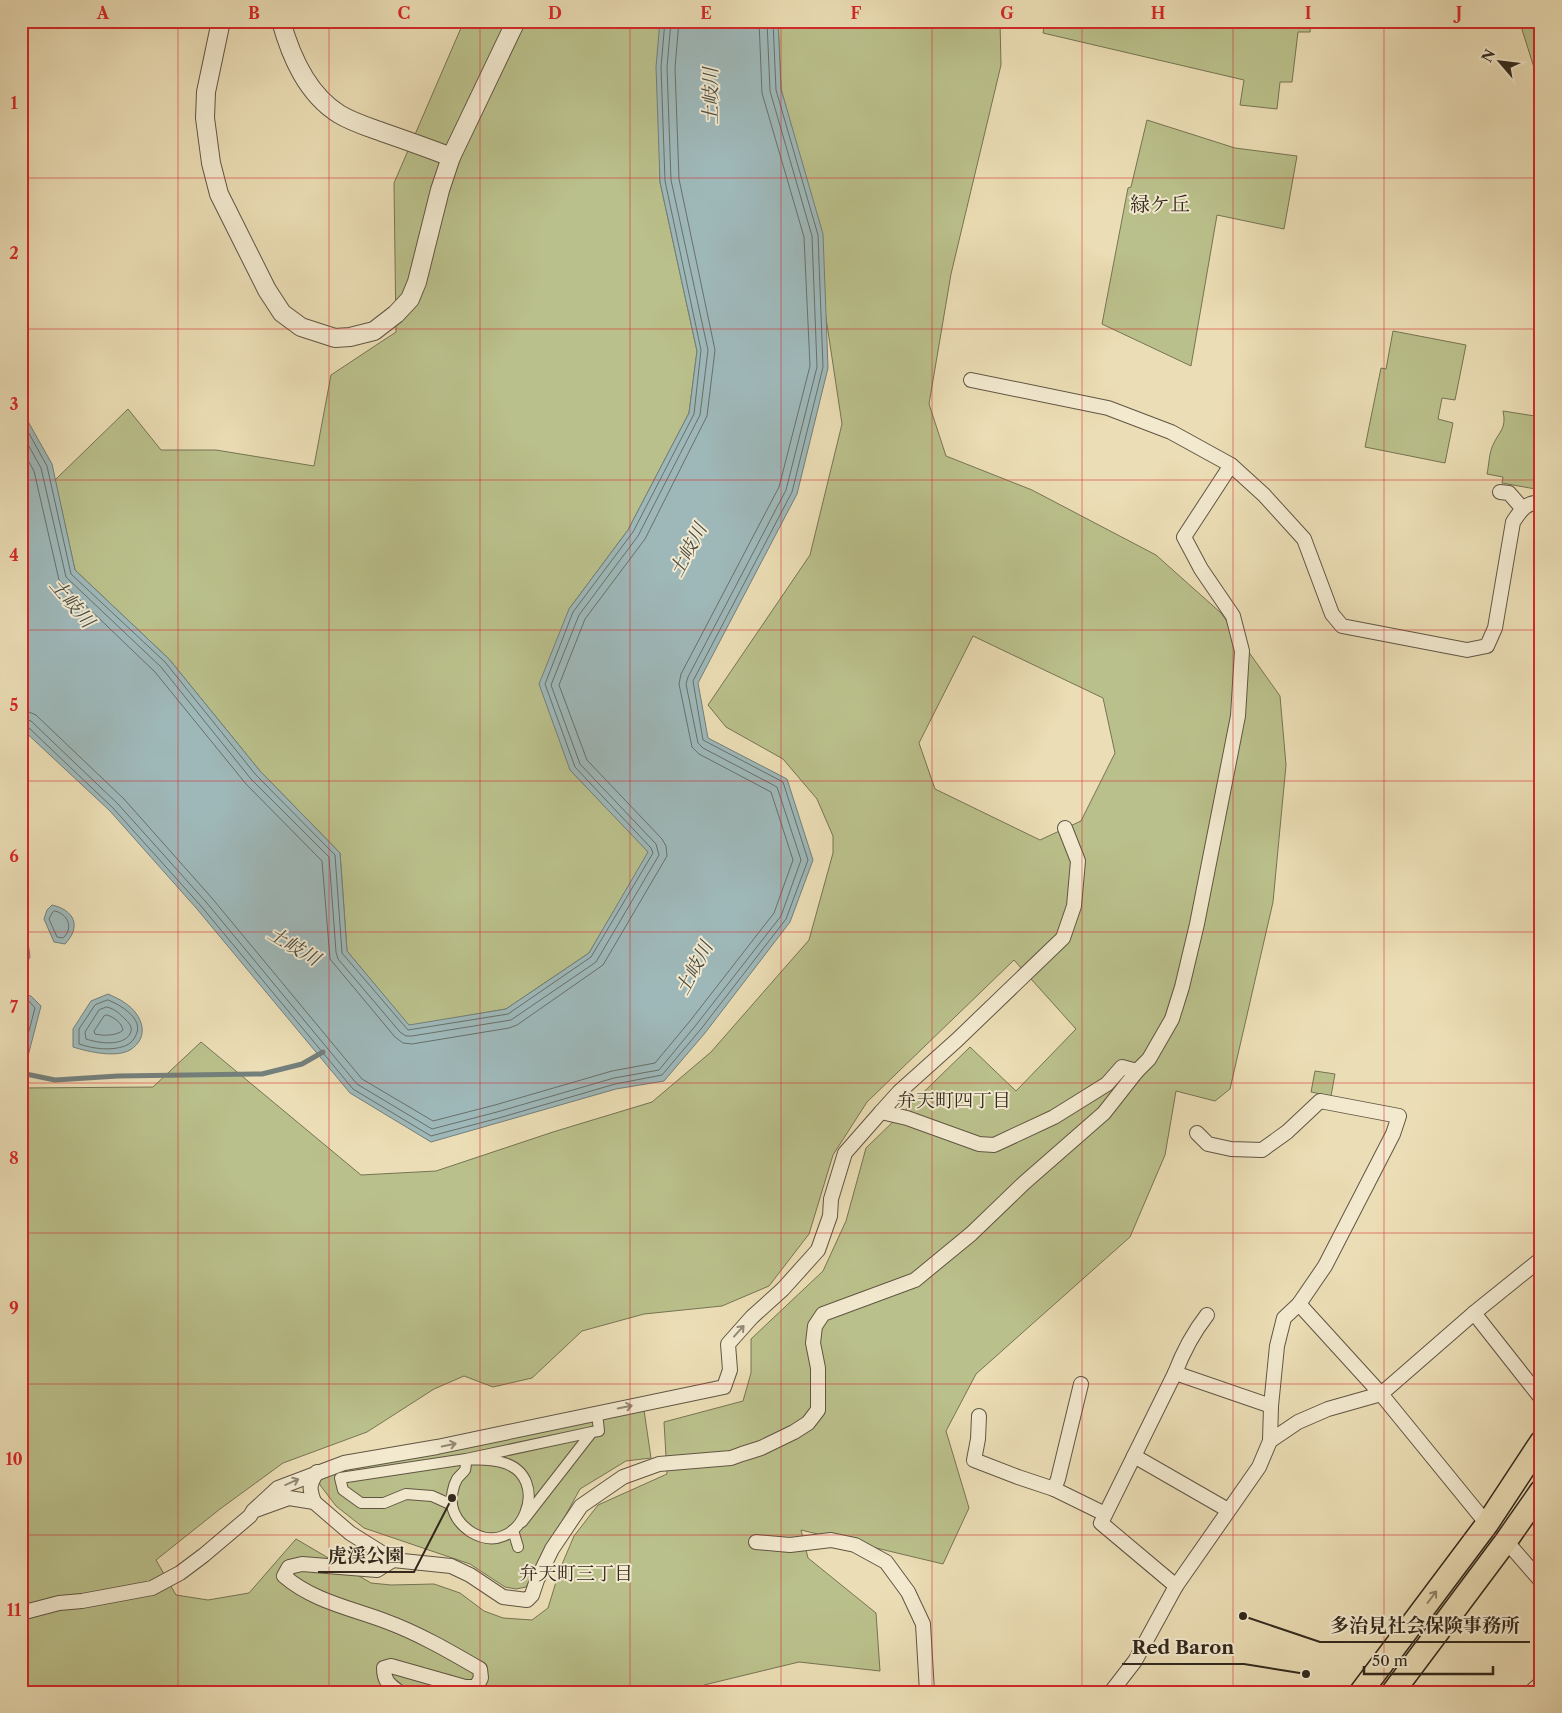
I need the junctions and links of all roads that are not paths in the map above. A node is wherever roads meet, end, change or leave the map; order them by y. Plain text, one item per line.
1 (221, 21) edge
2 (281, 21) edge
3 (516, 21) edge
4 (451, 157) junction
5 (971, 380) dead end
6 (1231, 465) junction
7 (1500, 492) dead end
8 (1541, 503) edge
9 (1522, 508) junction
10 (1065, 828) dead end
11 (1137, 1071) junction
12 (881, 1112) junction
13 (1197, 1133) dead end
14 (1541, 1259) edge
15 (1299, 1304) junction
16 (1474, 1313) junction
17 (1207, 1315) dead end
18 (1175, 1373) junction
19 (1081, 1384) dead end
20 (1381, 1394) junction
21 (1541, 1398) edge
22 (1271, 1406) junction
23 (597, 1413) junction
24 (979, 1416) dead end
25 (592, 1432) junction
26 (475, 1439) junction
27 (1270, 1441) junction
28 (1541, 1442) edge
29 (478, 1456) junction
30 (1134, 1456) junction
31 (466, 1459) junction
32 (356, 1468) junction
33 (317, 1472) junction
34 (1054, 1488) junction
35 (1541, 1491) edge
36 (314, 1502) junction
37 (452, 1505) junction
38 (253, 1510) junction
39 (1228, 1510) junction
40 (1105, 1514) junction
41 (522, 1522) junction
42 (1487, 1524) junction
43 (513, 1530) junction
44 (1506, 1541) junction
45 (756, 1542) dead end
46 (518, 1547) dead end
47 (393, 1560) junction
48 (1541, 1582) edge
49 (1176, 1586) junction
50 (21, 1613) edge
51 (1541, 1683) edge
52 (399, 1692) edge
53 (927, 1692) edge
54 (1111, 1692) edge
55 (1361, 1692) edge
56 (1393, 1692) edge
57 (1531, 1692) edge

1 - 4 street
2 - 4 street
3 - 4 street
5 - 6 street
6 - 9 street
6 - 11 street
7 - 9 street
8 - 9 street
10 - 12 street
11 - 12 street
11 - 47 street
23 -> 12 street
13 - 15 street
14 - 16 street
15 - 20 street
15 - 22 street
16 - 20 street
16 - 21 street
17 - 18 street
18 - 22 street
18 - 30 street
19 - 34 street
20 - 27 street
20 - 42 street
22 - 27 street
23 - 25 street
23 - 26 street
24 - 34 street
25 - 29 street
25 - 41 street
26 - 29 street
32 -> 26 street
27 - 39 street
28 - 42 highway
29 - 31 street
30 - 39 street
30 - 40 street
31 - 32 street
31 - 37 street
31 - 41 street
32 - 33 street
32 - 37 street
33 - 36 street
38 -> 33 street
34 - 40 street
35 - 44 highway
36 - 38 street
36 - 47 street
37 - 43 street
38 - 50 street
39 - 49 street
40 - 49 street
41 - 43 street
55 -> 42 highway
43 - 46 street
44 - 48 street
44 - 56 highway
45 - 53 street
47 - 52 street
49 - 54 street
51 - 57 street

